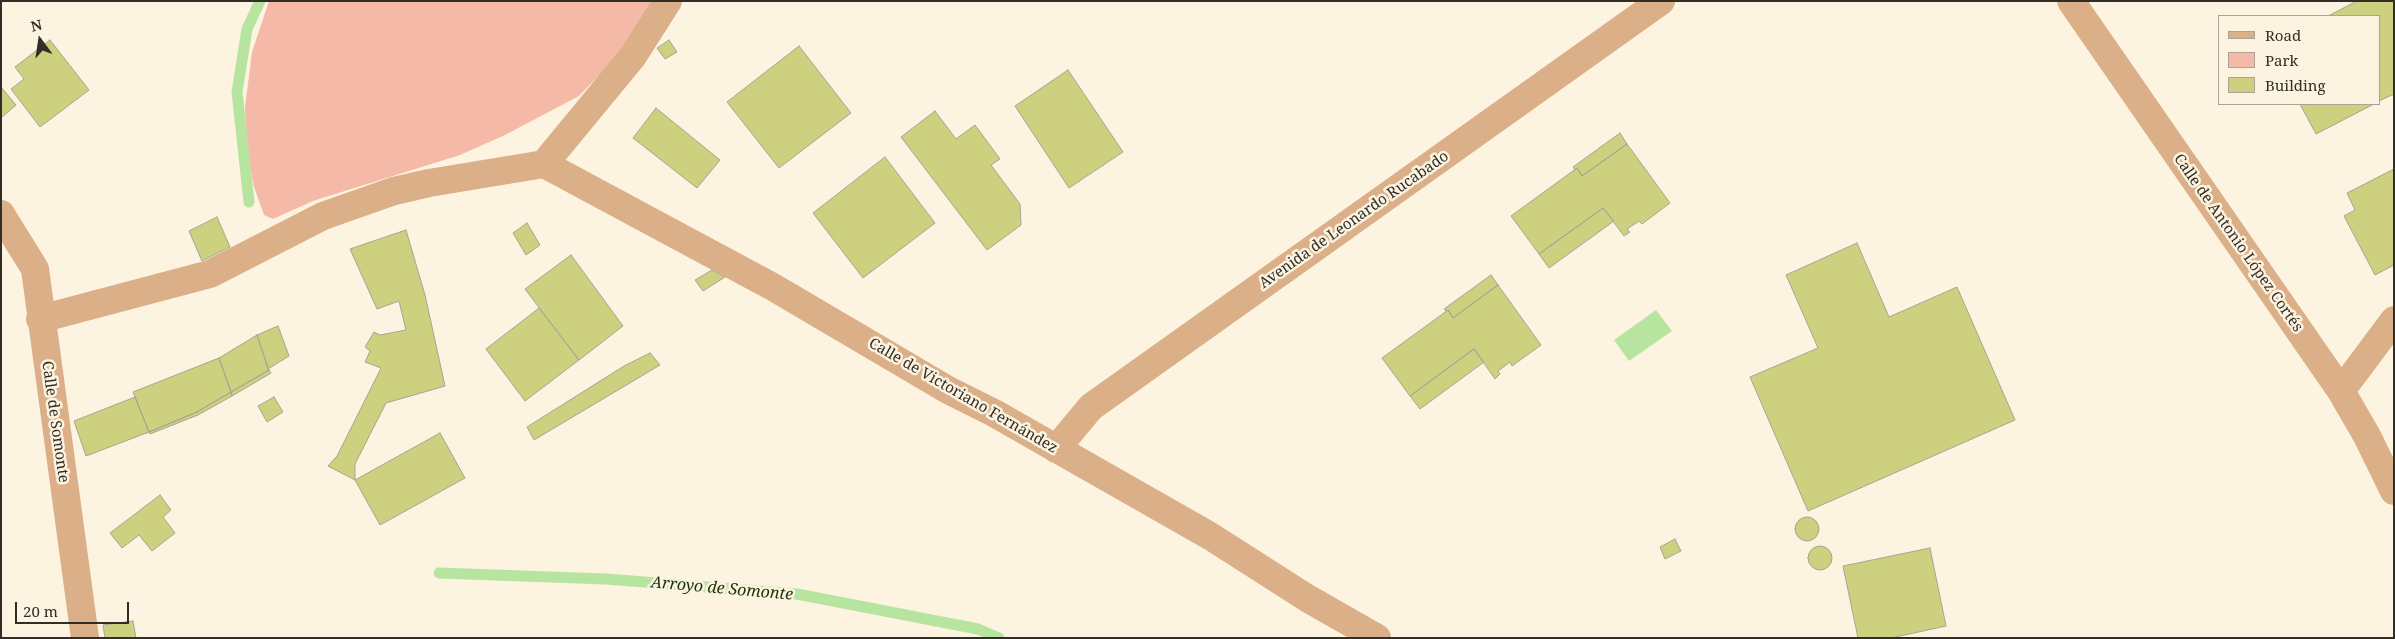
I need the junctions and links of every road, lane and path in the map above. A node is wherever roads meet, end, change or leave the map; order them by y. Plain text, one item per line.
1 (668, 1) edge
2 (1661, 1) edge
3 (2071, 1) edge
4 (544, 164) junction
5 (1, 214) edge
6 (40, 319) junction
7 (2394, 320) edge
8 (2341, 391) junction
9 (1056, 449) junction
10 (2394, 490) edge
11 (85, 638) edge
12 (1377, 638) edge

1 - 4 street
2 - 9 street, Avenida de Leonardo Rucabado
3 - 8 street, Calle de Antonio López Cortés
4 - 6 street
4 - 9 street, Calle de Victoriano Fernández
5 - 6 street, Calle de Somonte
6 - 11 street, Calle de Somonte
7 - 8 street
8 - 10 street, Calle de Antonio López Cortés
9 - 12 street, Calle de Victoriano Fernández

